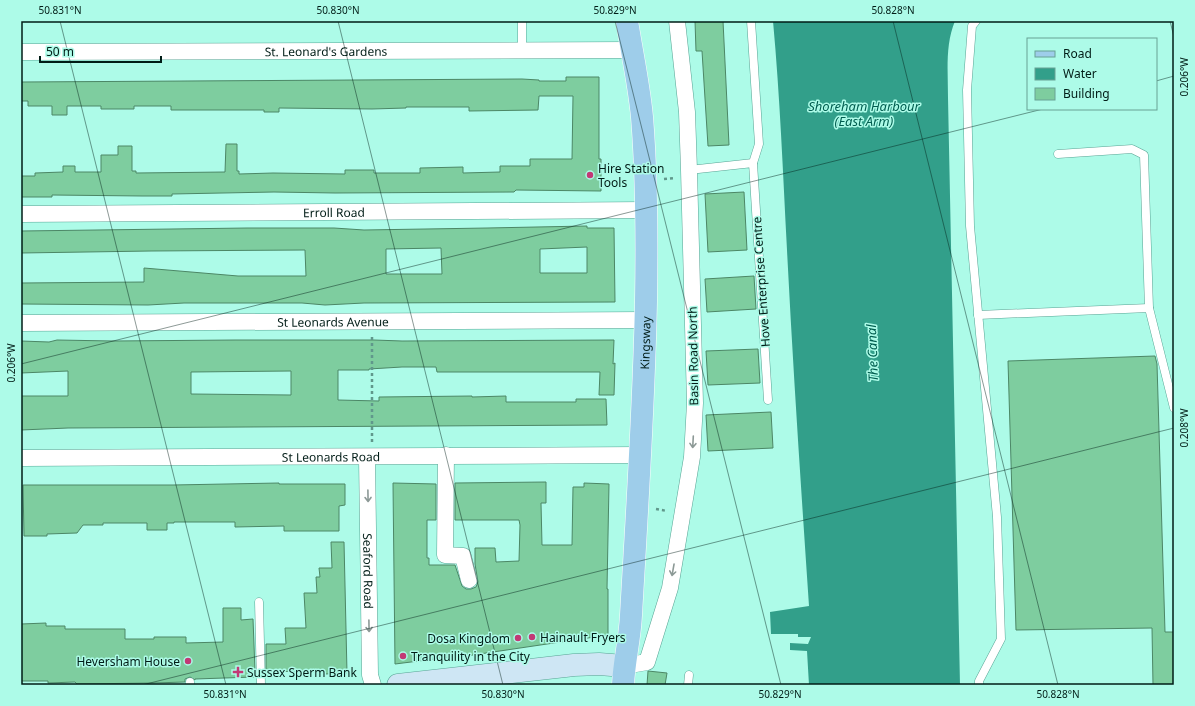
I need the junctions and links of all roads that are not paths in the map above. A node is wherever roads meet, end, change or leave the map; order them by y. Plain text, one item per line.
1 (522, 21) edge
2 (627, 21) edge
3 (677, 21) edge
4 (751, 21) edge
5 (976, 21) edge
6 (522, 50) junction
7 (632, 50) junction
8 (21, 52) edge
9 (1058, 154) dead end
10 (753, 163) junction
11 (686, 174) junction
12 (646, 210) junction
13 (21, 214) edge
14 (1149, 308) junction
15 (978, 315) junction
16 (646, 320) junction
17 (21, 323) edge
18 (768, 400) dead end
19 (1174, 408) edge
20 (446, 455) junction
21 (640, 455) junction
22 (370, 457) junction
23 (21, 458) edge
24 (469, 580) dead end
25 (258, 602) dead end
26 (689, 675) dead end
27 (623, 676) edge
28 (261, 685) edge
29 (373, 685) edge
30 (398, 685) edge
31 (688, 685) edge
32 (980, 685) edge

1 - 6 lane
2 - 7 main road, Kingsway
3 - 11 street, Basin Road North
4 - 10 lane, Hove Enterprise Centre
5 - 15 lane
6 - 7 street, St. Leonard's Gardens
6 - 8 street, St. Leonard's Gardens
7 - 12 main road, Kingsway
9 - 14 lane
10 - 11 lane
10 - 18 lane, Hove Enterprise Centre
11 -> 27 street, Basin Road North
12 - 13 street, Erroll Road
12 - 16 main road, Kingsway
14 - 15 lane
14 - 19 lane
15 - 32 lane
16 - 17 street, St Leonards Avenue
16 - 21 main road, Kingsway
20 - 21 street, St Leonards Road
20 - 22 street, St Leonards Road
20 - 24 street
21 - 27 main road, Kingsway
22 - 23 street, St Leonards Road
22 -> 29 street, Seaford Road
25 - 28 lane
26 - 31 lane
27 - 30 main road

